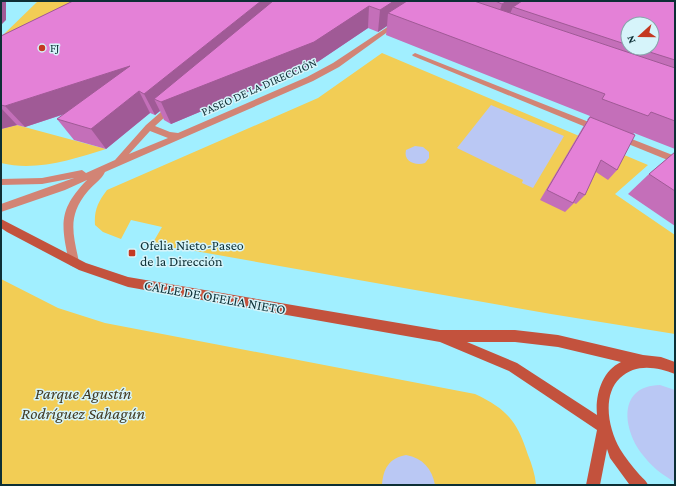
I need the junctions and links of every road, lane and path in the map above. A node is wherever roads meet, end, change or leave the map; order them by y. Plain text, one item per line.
1 (407, 16) edge
2 (415, 55) dead end
3 (178, 102) edge
4 (149, 127) junction
5 (179, 136) junction
6 (675, 160) edge
7 (113, 164) junction
8 (1, 182) edge
9 (1, 208) edge
10 (1, 223) edge
11 (74, 262) junction
12 (440, 336) junction
13 (643, 361) junction
14 (675, 368) edge
15 (604, 427) junction
16 (593, 485) edge
17 (641, 485) edge

1 - 5 street, PASEO DE LA DIRECCIÓN
2 - 6 street
3 - 4 street
4 - 5 street
4 - 7 street
5 - 7 street, PASEO DE LA DIRECCIÓN
7 - 8 street, PASEO DE LA DIRECCIÓN
7 - 9 street, PASEO DE LA DIRECCIÓN
7 - 11 street, PASEO DE LA DIRECCIÓN
10 - 11 street, CALLE DE OFELIA NIETO
11 - 12 street, CALLE DE OFELIA NIETO
12 - 13 street, CALLE DE OFELIA NIETO
12 - 15 street, CALLE DE OFELIA NIETO
13 - 14 street, CALLE DE OFELIA NIETO
13 - 15 street, CALLE DE OFELIA NIETO
15 - 16 street
15 - 17 street, CALLE DE OFELIA NIETO

